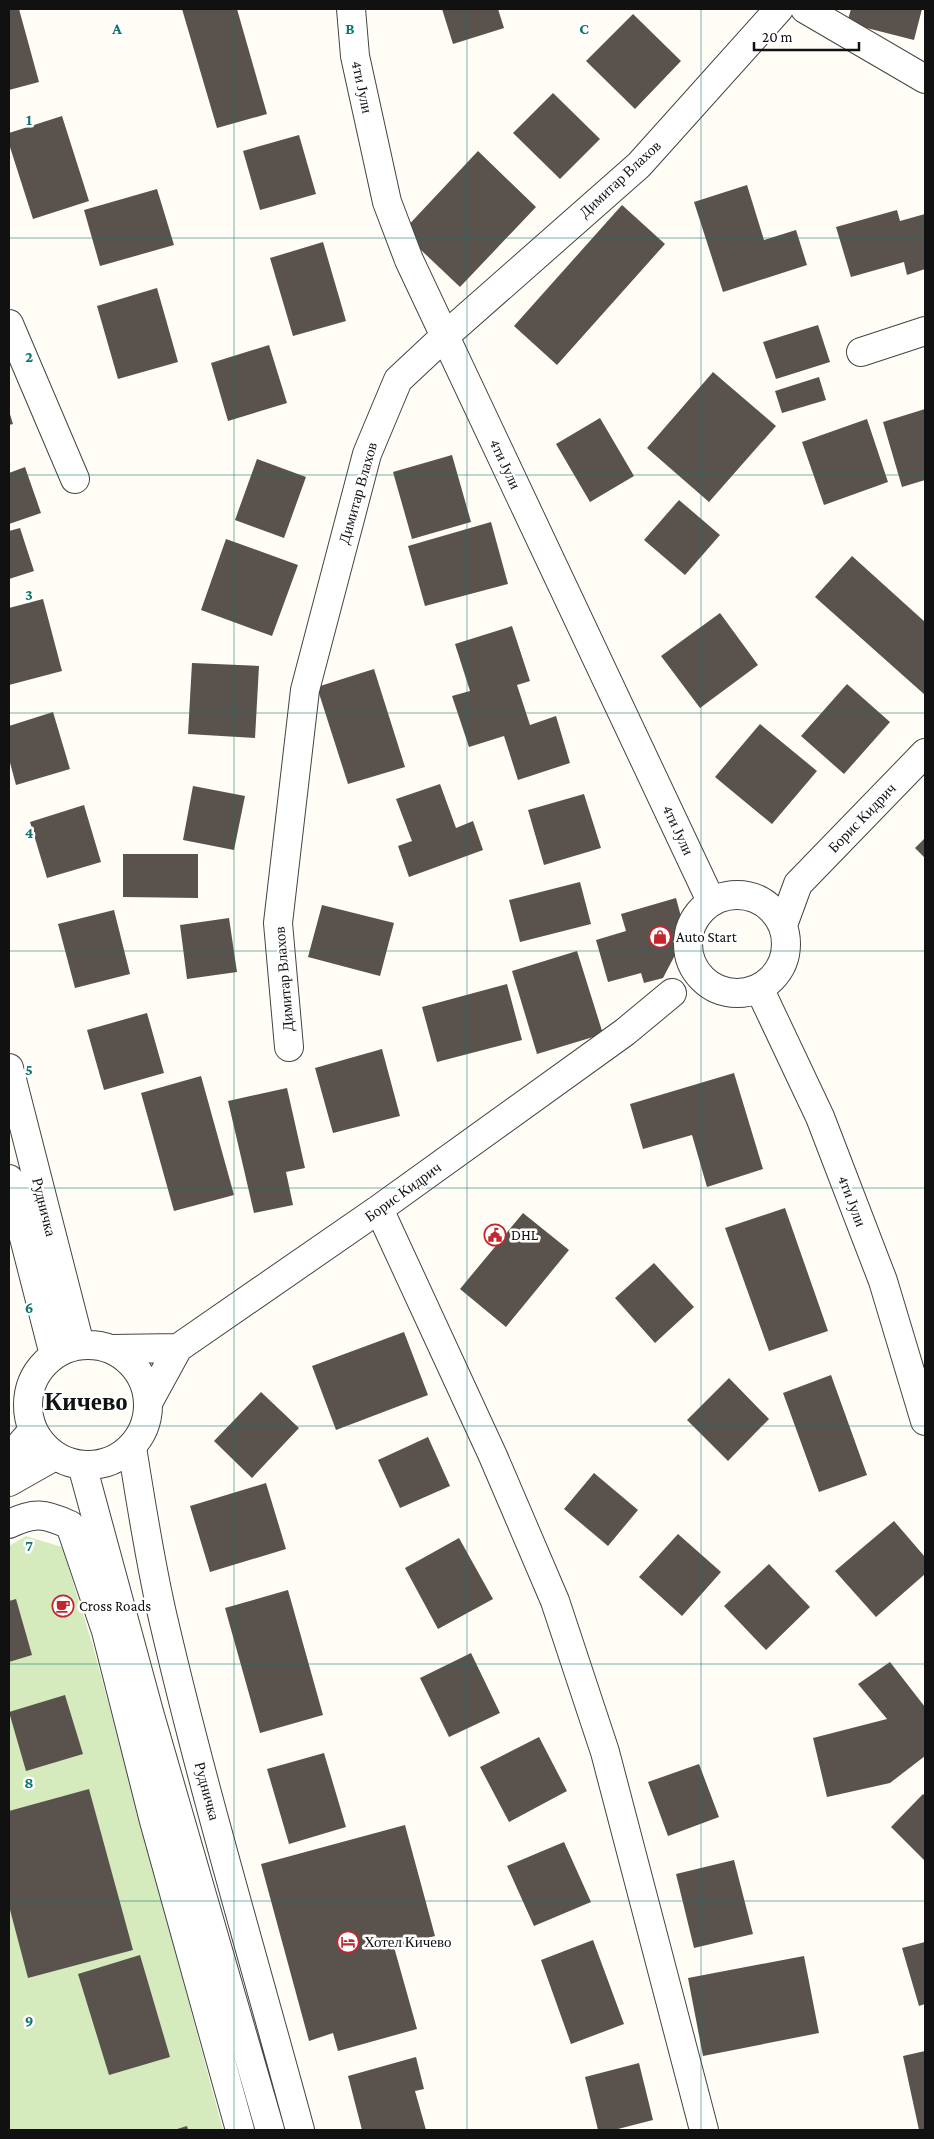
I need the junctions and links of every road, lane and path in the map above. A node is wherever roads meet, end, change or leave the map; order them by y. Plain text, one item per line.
1 (352, 9) edge
2 (779, 9) edge
3 (805, 9) edge
4 (925, 79) edge
5 (9, 324) edge
6 (925, 331) edge
7 (445, 336) junction
8 (861, 352) dead end
9 (75, 479) dead end
10 (925, 753) edge
11 (798, 884) junction
12 (752, 896) junction
13 (711, 901) junction
14 (783, 925) junction
15 (688, 953) junction
16 (714, 988) junction
17 (759, 988) junction
18 (672, 993) junction
19 (289, 1046) dead end
20 (9, 1068) edge
21 (9, 1178) edge
22 (379, 1209) junction
23 (80, 1345) junction
24 (178, 1348) junction
25 (111, 1349) junction
26 (54, 1355) junction
27 (149, 1402) junction
28 (925, 1422) edge
29 (33, 1430) junction
30 (132, 1447) junction
31 (55, 1456) junction
32 (9, 1458) edge
33 (82, 1465) junction
34 (9, 1482) edge
35 (9, 1524) edge
36 (240, 2130) edge
37 (270, 2130) edge
38 (300, 2130) edge
39 (704, 2130) edge

1 - 7 street, 4ти Јули
2 - 7 street, Димитар Влахов
3 - 4 street
5 - 9 street
6 - 8 street
7 - 13 street, 4ти Јули
7 - 19 street, Димитар Влахов
10 - 11 street, Борис Кидрич
11 - 12 street
11 - 14 street
12 - 13 street
12 - 14 street
13 - 15 street
14 - 17 street
15 - 16 street
15 - 18 street
16 - 17 street
16 - 18 street
17 - 28 street, 4ти Јули
18 - 22 street, Борис Кидрич
20 - 23 street, Рудничка
21 - 26 street, Рудничка
22 - 24 street, Борис Кидрич
22 - 39 street
23 - 25 street
23 - 26 street
24 - 25 street
24 - 27 street, Борис Кидрич
25 - 27 street
26 - 29 street
27 - 30 street
29 - 31 street
29 - 32 street
30 - 33 street
30 - 38 street, Рудничка
31 - 33 street
31 - 34 street
33 - 37 street
35 - 36 street

